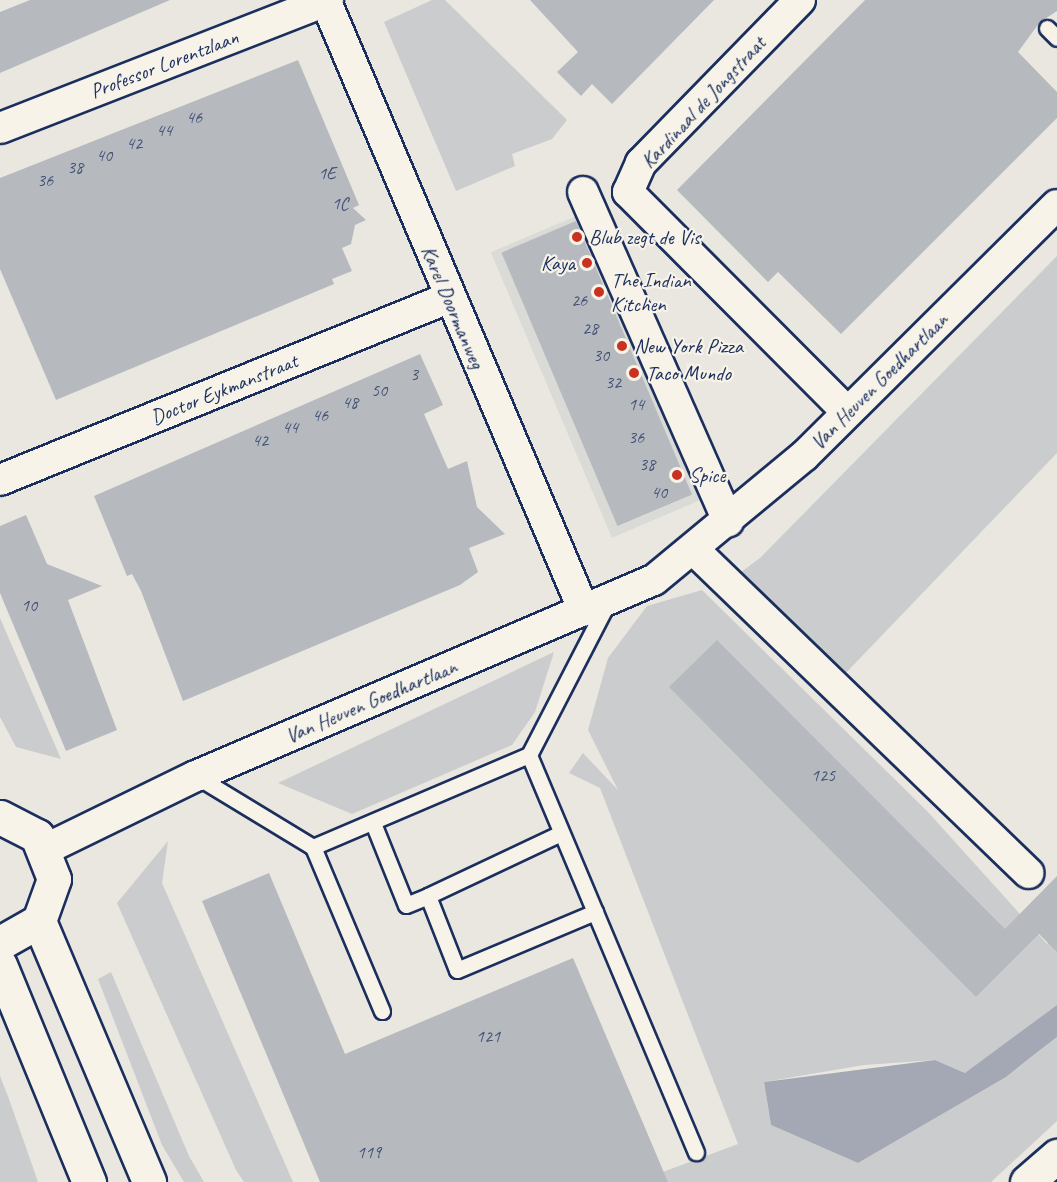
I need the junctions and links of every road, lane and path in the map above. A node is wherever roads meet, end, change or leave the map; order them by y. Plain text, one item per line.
1 (800, 0) edge
2 (327, 1) edge
3 (0, 128) edge
4 (583, 192) dead end
5 (1057, 205) edge
6 (448, 298) junction
7 (847, 412) junction
8 (0, 480) edge
9 (728, 521) junction
10 (694, 550) junction
11 (596, 605) junction
12 (529, 755) junction
13 (196, 776) junction
14 (0, 817) edge
15 (373, 823) junction
16 (561, 833) junction
17 (313, 847) junction
18 (46, 849) junction
19 (1029, 873) dead end
20 (428, 896) junction
21 (594, 912) junction
22 (39, 921) junction
23 (0, 943) edge
24 (0, 965) edge
25 (382, 1011) dead end
26 (696, 1152) dead end
27 (1057, 1156) edge
28 (89, 1182) edge
29 (149, 1182) edge
30 (1027, 1182) edge

1 - 7 street, Kardinaal de Jongstraat
2 - 3 street, Professor Lorentzlaan
2 - 6 street, Karel Doormanweg
4 - 9 street
5 - 7 street, Van Heuven Goedhartlaan
6 - 8 street, Doctor Eykmanstraat
6 - 11 street, Karel Doormanweg
7 - 9 street, Van Heuven Goedhartlaan
9 - 10 street, Van Heuven Goedhartlaan
10 - 11 street, Van Heuven Goedhartlaan
10 - 19 street
11 - 12 lane
11 - 13 street, Van Heuven Goedhartlaan
12 - 15 lane
12 - 16 lane
13 - 17 lane
13 - 18 street, Van Heuven Goedhartlaan
14 - 18 street
15 - 17 lane
15 - 20 lane
16 - 20 lane
16 - 21 lane
17 - 25 lane
18 - 22 street
20 - 21 lane
21 - 26 lane
22 - 23 street
22 - 29 street
24 - 28 street
27 - 30 street

